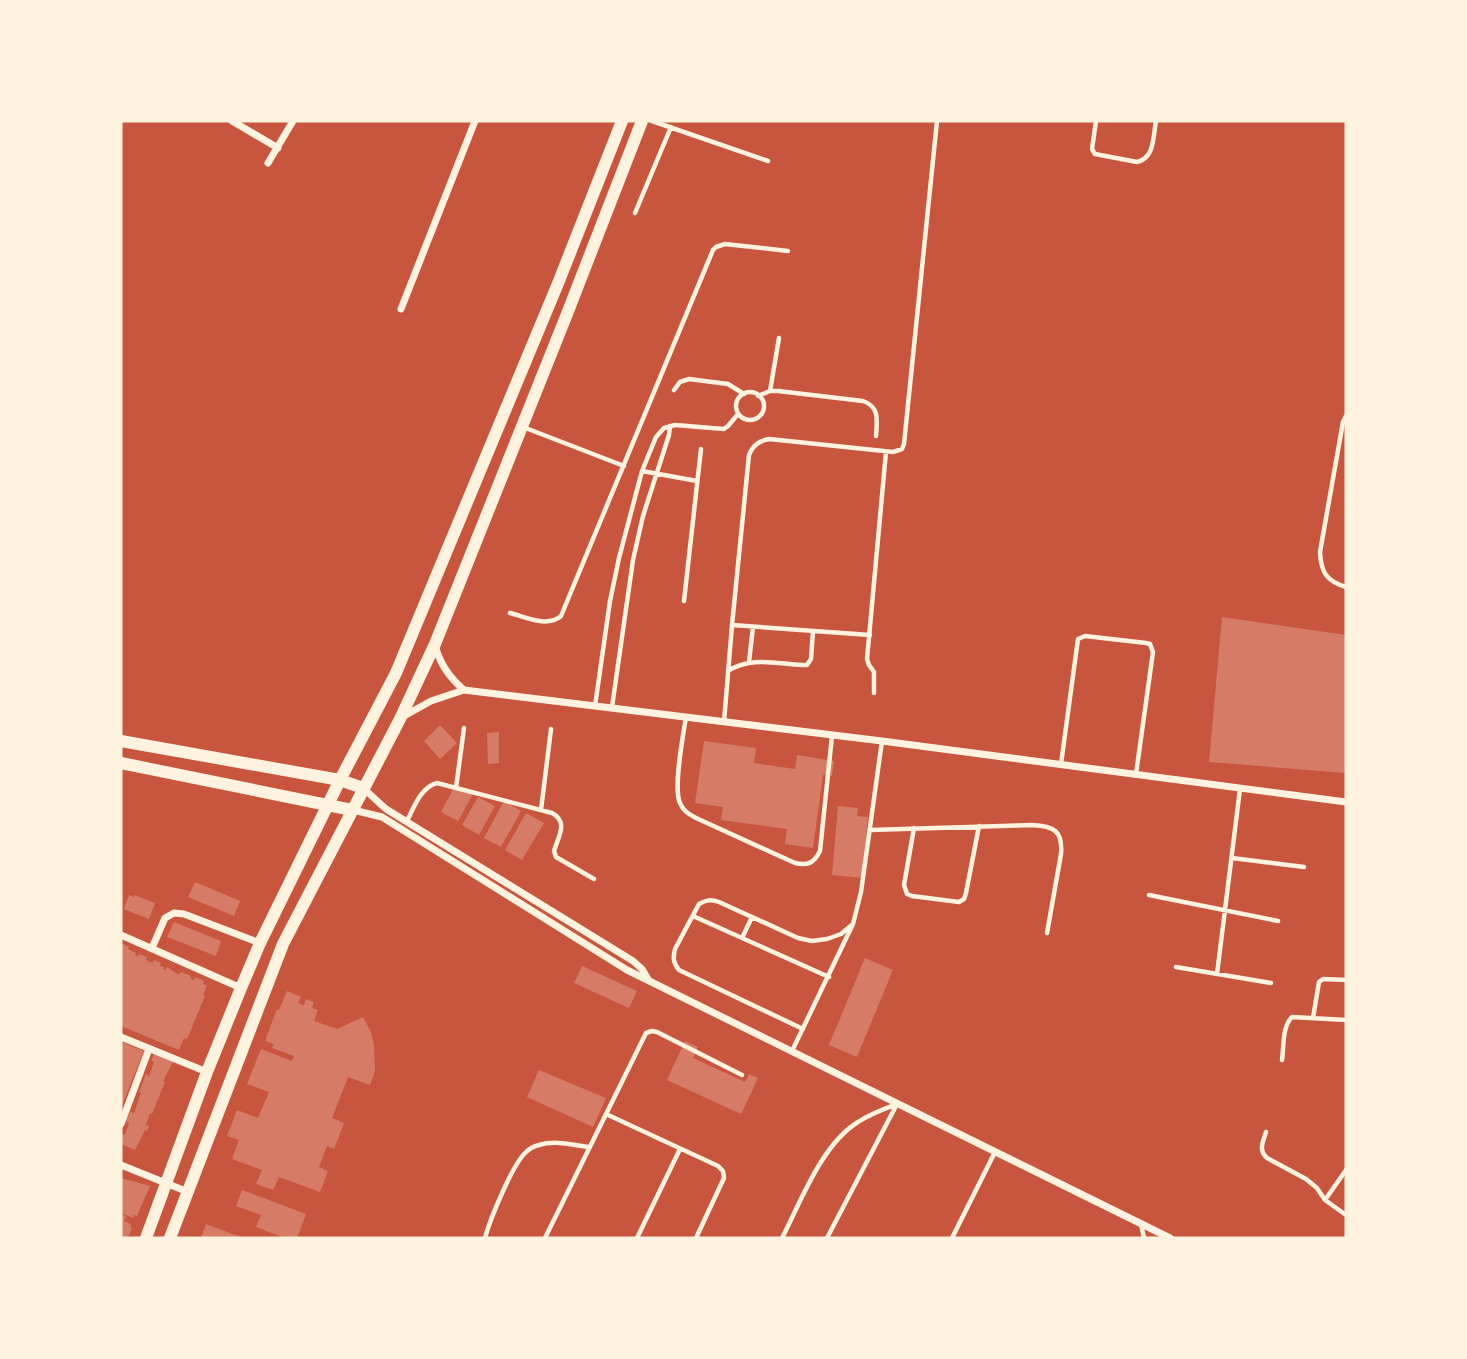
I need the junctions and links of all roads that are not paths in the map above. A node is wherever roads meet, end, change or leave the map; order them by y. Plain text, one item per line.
1 (232, 121) edge
2 (293, 121) edge
3 (475, 121) edge
4 (622, 121) edge
5 (642, 121) edge
6 (652, 121) edge
7 (937, 121) edge
8 (1096, 121) edge
9 (1156, 121) edge
10 (671, 127) junction
11 (278, 148) junction
12 (768, 161) dead end
13 (268, 163) dead end
14 (635, 213) dead end
15 (788, 251) dead end
16 (401, 309) dead end
17 (779, 338) dead end
18 (674, 390) dead end
19 (771, 391) junction
20 (744, 394) junction
21 (758, 396) junction
22 (738, 414) junction
23 (1346, 416) edge
24 (502, 418) junction
25 (521, 426) junction
26 (670, 426) junction
27 (876, 436) dead end
28 (701, 449) dead end
29 (886, 452) junction
30 (624, 466) junction
31 (642, 471) junction
32 (657, 474) junction
33 (697, 481) junction
34 (1346, 587) edge
35 (684, 601) dead end
36 (510, 613) dead end
37 (732, 625) junction
38 (752, 627) junction
39 (813, 631) junction
40 (870, 635) junction
41 (435, 643) junction
42 (749, 662) junction
43 (728, 672) junction
44 (396, 673) junction
45 (417, 682) junction
46 (464, 690) junction
47 (874, 693) dead end
48 (595, 706) junction
49 (612, 707) junction
50 (686, 717) junction
51 (400, 719) junction
52 (723, 722) junction
53 (464, 728) dead end
54 (551, 729) dead end
55 (832, 735) junction
56 (121, 741) edge
57 (882, 741) junction
58 (121, 763) edge
59 (1061, 764) junction
60 (1136, 774) junction
61 (341, 780) junction
62 (363, 788) junction
63 (456, 788) junction
64 (1240, 788) junction
65 (1346, 802) edge
66 (329, 805) junction
67 (352, 810) junction
68 (541, 810) junction
69 (406, 821) junction
70 (979, 826) junction
71 (914, 828) junction
72 (870, 830) junction
73 (1232, 858) junction
74 (1304, 867) dead end
75 (594, 879) dead end
76 (1149, 895) dead end
77 (1225, 910) junction
78 (693, 916) junction
79 (752, 917) junction
80 (1278, 920) dead end
81 (853, 925) junction
82 (1047, 933) dead end
83 (121, 935) edge
84 (742, 938) junction
85 (260, 943) junction
86 (152, 948) junction
87 (1176, 967) dead end
88 (1217, 974) junction
89 (829, 977) junction
90 (649, 979) junction
91 (1346, 980) edge
92 (1271, 983) dead end
93 (241, 988) junction
94 (1313, 1018) junction
95 (1346, 1020) edge
96 (803, 1030) junction
97 (121, 1037) edge
98 (149, 1049) junction
99 (792, 1051) junction
100 (1282, 1060) dead end
101 (207, 1072) junction
102 (742, 1075) dead end
103 (898, 1103) junction
104 (606, 1114) junction
105 (121, 1123) edge
106 (1266, 1132) dead end
107 (589, 1147) junction
108 (680, 1149) junction
109 (995, 1151) junction
110 (121, 1165) edge
111 (1346, 1170) edge
112 (167, 1183) junction
113 (188, 1192) junction
114 (1325, 1200) junction
115 (1346, 1215) edge
116 (1141, 1223) junction
117 (1160, 1236) edge
118 (146, 1238) edge
119 (170, 1238) edge
120 (485, 1238) edge
121 (545, 1238) edge
122 (637, 1238) edge
123 (696, 1238) edge
124 (782, 1238) edge
125 (827, 1238) edge
126 (951, 1238) edge
127 (1144, 1238) edge
128 (1170, 1238) edge

1 - 11 street
2 - 11 street
3 - 16 street
4 - 24 main road
5 - 25 main road
6 - 10 lane
7 - 29 lane
8 - 9 lane
10 - 12 lane
10 - 14 lane
11 - 13 street
15 - 30 lane
17 - 19 lane
18 - 20 lane
19 - 21 lane
19 - 27 lane
20 - 21 lane
20 - 22 lane
21 - 22 lane
22 - 26 lane
23 - 34 lane
24 - 25 main road
24 - 44 main road
25 - 30 lane
25 - 41 main road
26 - 31 lane
26 - 32 lane
28 - 33 lane
29 - 37 lane
29 - 40 lane
30 - 36 lane
31 - 32 lane
31 - 48 lane
32 - 33 lane
32 - 49 lane
33 - 35 lane
37 - 38 lane
37 - 43 lane
38 - 39 lane
38 - 42 lane
39 - 40 lane
39 - 42 lane
40 - 47 lane
41 - 45 main road
41 - 46 street
42 - 43 lane
43 - 52 lane
44 - 45 main road
44 - 61 main road
45 - 51 main road
46 - 48 street
46 - 51 street
48 - 49 street
49 - 50 street
50 - 52 street
50 - 55 lane
51 - 62 main road
52 - 55 street
53 - 63 lane
54 - 68 lane
55 - 57 street
56 - 61 main road
57 - 59 street
57 - 72 lane
58 - 66 main road
59 - 60 street
59 - 60 lane
60 - 64 street
61 - 62 main road
61 - 66 main road
62 - 67 main road
62 - 69 street
63 - 68 lane
63 - 69 lane
64 - 65 street
64 - 73 lane
66 - 67 main road
66 - 85 main road
67 - 90 street
67 - 113 main road
68 - 75 lane
69 - 90 street
70 - 71 lane
70 - 71 lane
70 - 82 lane
71 - 72 lane
72 - 81 lane
73 - 74 lane
73 - 77 lane
76 - 77 lane
77 - 80 lane
77 - 88 lane
78 - 79 lane
78 - 84 lane
78 - 96 lane
79 - 81 lane
79 - 84 lane
81 - 89 lane
83 - 86 street
84 - 89 lane
85 - 86 street
85 - 93 main road
86 - 93 street
87 - 88 lane
88 - 92 lane
89 - 96 lane
90 - 99 street
91 - 94 lane
93 - 101 main road
94 - 95 lane
94 - 100 lane
96 - 99 lane
97 - 98 street
98 - 101 street
98 - 105 street
99 - 103 street
101 - 112 main road
102 - 104 lane
103 - 109 street
103 - 124 lane
103 - 125 lane
104 - 107 lane
104 - 108 lane
106 - 114 lane
107 - 120 lane
107 - 121 lane
108 - 122 lane
108 - 123 lane
109 - 116 street
109 - 126 lane
110 - 112 street
111 - 114 lane
112 - 113 street
112 - 118 main road
113 - 119 main road
114 - 115 lane
116 - 117 street
116 - 127 lane
117 - 128 street

